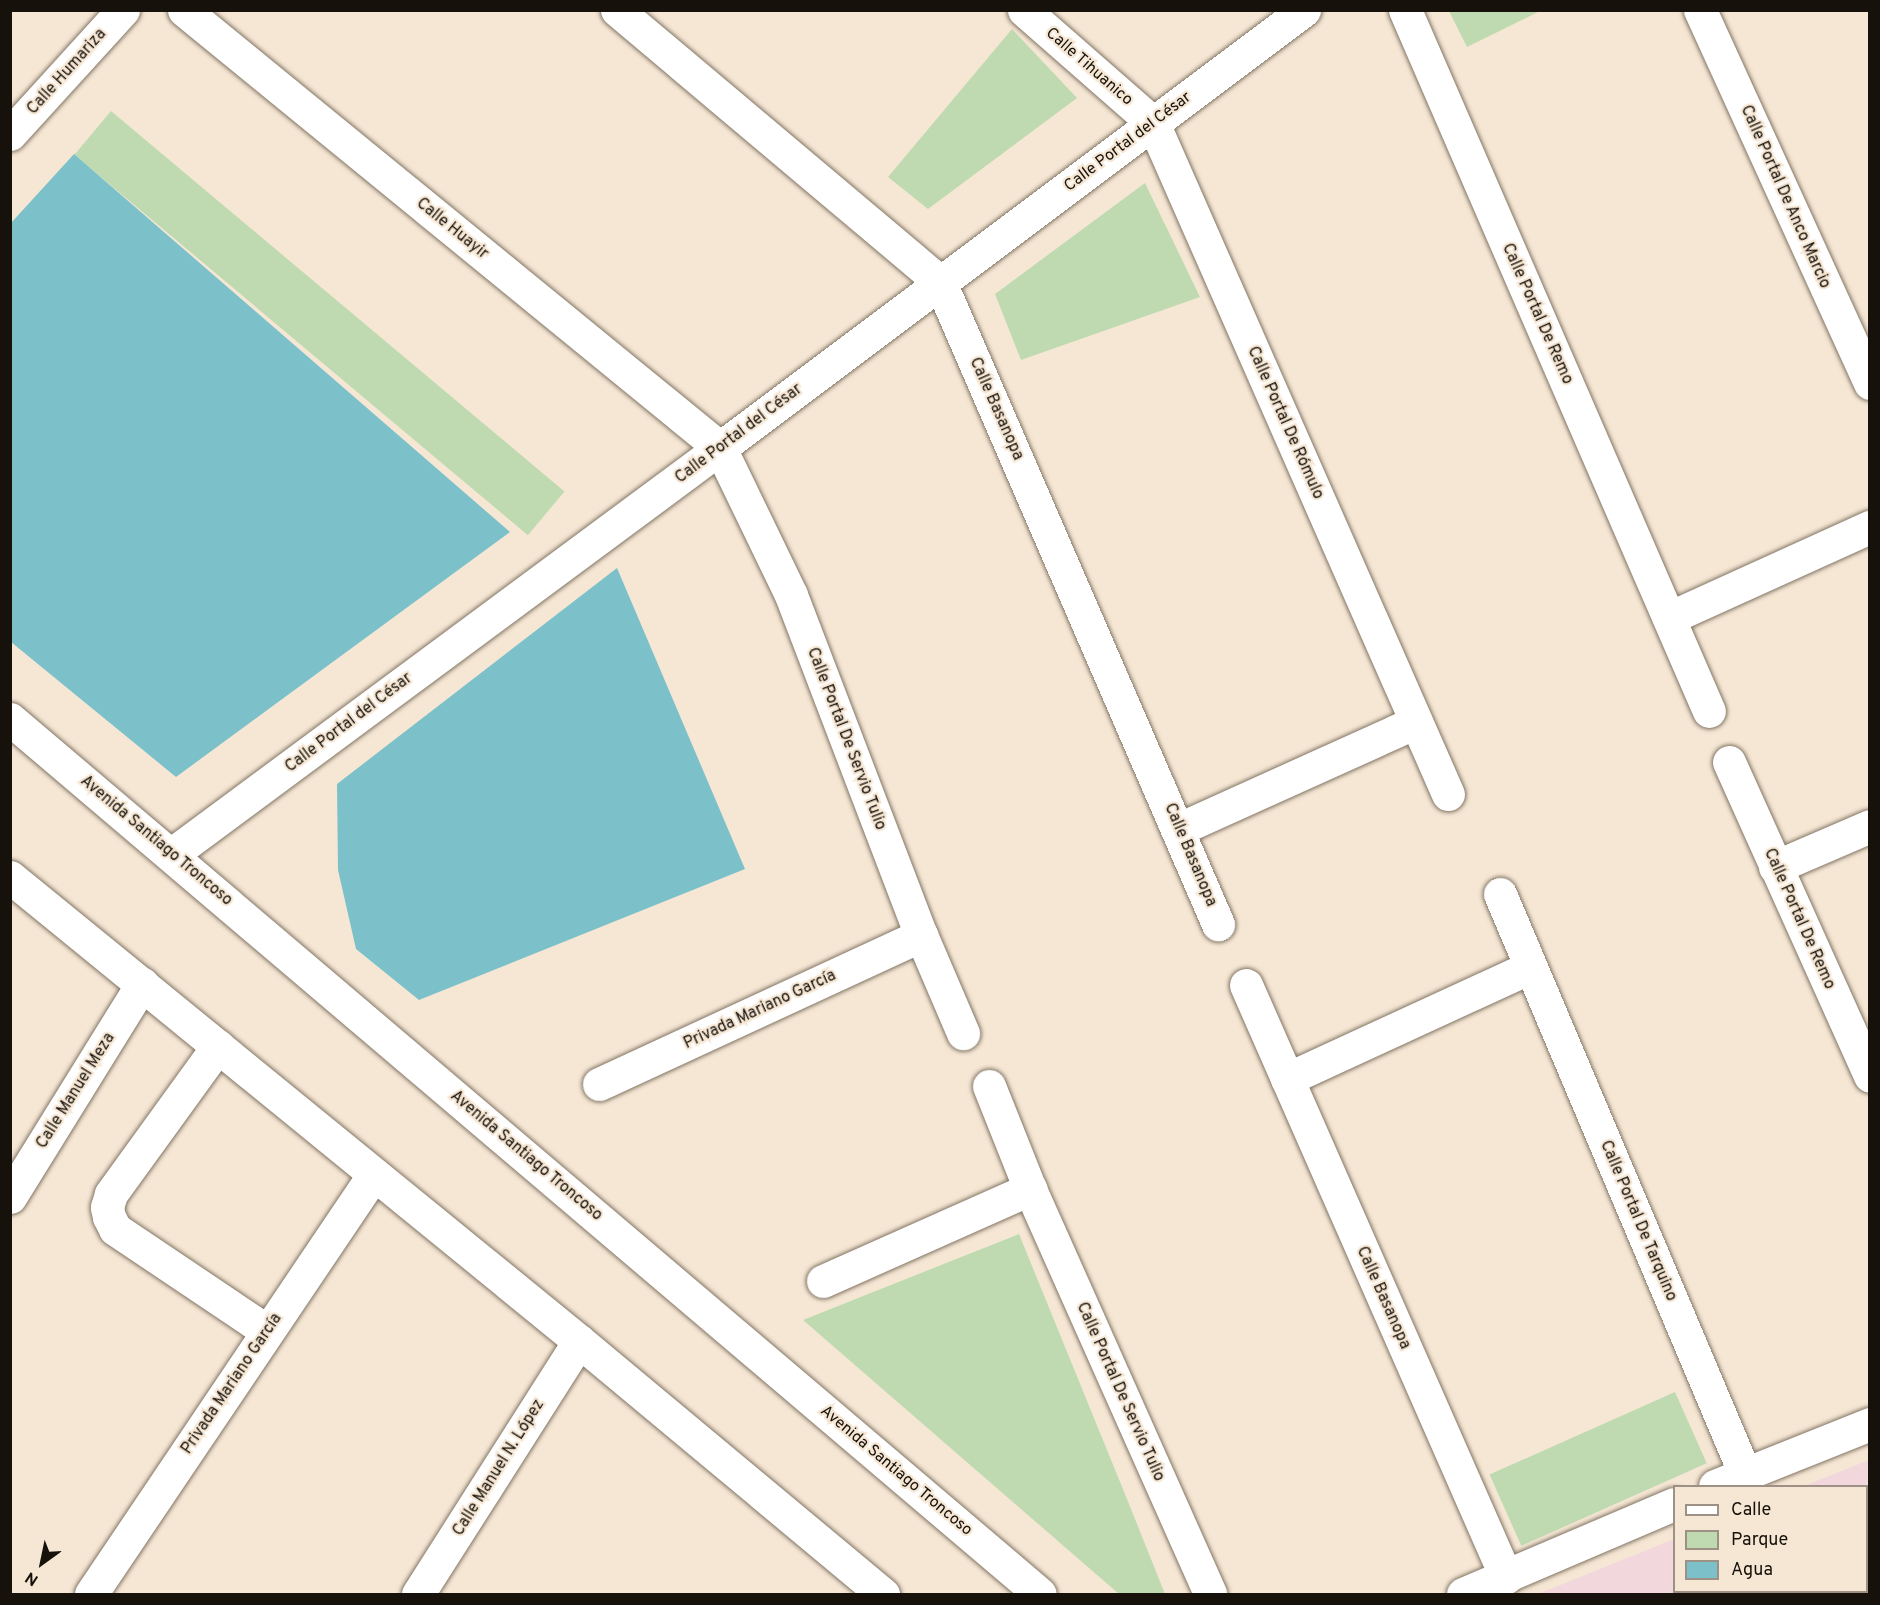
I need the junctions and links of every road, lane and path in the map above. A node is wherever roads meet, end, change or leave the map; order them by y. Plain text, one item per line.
1 (123, 10) edge
2 (184, 10) edge
3 (618, 10) edge
4 (1024, 10) edge
5 (1304, 10) edge
6 (1405, 10) edge
7 (1700, 10) edge
8 (1153, 123) junction
9 (10, 134) edge
10 (940, 282) junction
11 (1869, 384) edge
12 (720, 448) junction
13 (1869, 527) edge
14 (1669, 618) junction
15 (1709, 711) dead end
16 (10, 719) edge
17 (1416, 722) junction
18 (1729, 762) dead end
19 (1448, 794) dead end
20 (1869, 826) edge
21 (1179, 829) junction
22 (172, 854) junction
23 (1775, 867) junction
24 (10, 877) edge
25 (1500, 894) dead end
26 (1218, 924) dead end
27 (921, 935) junction
28 (1531, 967) junction
29 (142, 984) junction
30 (1246, 985) dead end
31 (963, 1033) dead end
32 (218, 1046) junction
33 (1869, 1076) edge
34 (1287, 1079) junction
35 (599, 1084) dead end
36 (989, 1086) dead end
37 (374, 1173) junction
38 (1030, 1189) junction
39 (10, 1197) edge
40 (823, 1281) dead end
41 (267, 1331) junction
42 (579, 1341) junction
43 (1869, 1424) edge
44 (1745, 1474) junction
45 (1718, 1485) edge
46 (1673, 1504) edge
47 (1506, 1577) junction
48 (92, 1594) edge
49 (418, 1594) edge
50 (883, 1594) edge
51 (1040, 1594) edge
52 (1210, 1594) edge
53 (1463, 1594) edge

1 - 9 street, Calle Humariza
2 - 12 street, Calle Huayir
3 - 10 street, Calle Basanopa
4 - 8 street, Calle Tihuanico
5 - 8 street, Calle Portal del César
6 - 14 street, Calle Portal De Remo
7 - 11 street, Calle Portal De Anco Marcio
8 - 10 street, Calle Portal del César
8 - 17 street, Calle Portal De Rómulo
10 - 12 street, Calle Portal del César
10 - 21 street, Calle Basanopa
12 - 22 street, Calle Portal del César
12 - 27 street, Calle Portal De Servio Tulio
13 - 14 street
14 - 15 street, Calle Portal De Remo
16 - 22 street, Avenida Santiago Troncoso
17 - 19 street, Calle Portal De Rómulo
17 - 21 street
18 - 23 street, Calle Portal De Remo
20 - 23 street
21 - 26 street, Calle Basanopa
22 - 51 street, Avenida Santiago Troncoso
23 - 33 street, Calle Portal De Remo
24 - 29 street
25 - 28 street, Calle Portal De Tarquino
27 - 31 street, Calle Portal De Servio Tulio
27 - 35 street, Privada Mariano García
28 - 34 street
28 - 44 street, Calle Portal De Tarquino
29 - 32 street
29 - 39 street, Calle Manuel Meza
30 - 34 street, Calle Basanopa
32 - 37 street
32 - 41 street
34 - 47 street, Calle Basanopa
36 - 38 street, Calle Portal De Servio Tulio
37 - 41 street, Privada Mariano García
37 - 42 street
38 - 40 street
38 - 52 street, Calle Portal De Servio Tulio
41 - 48 street, Privada Mariano García
42 - 49 street, Calle Manuel N. López
42 - 50 street
43 - 44 street
44 - 45 street
46 - 47 street
47 - 53 street

